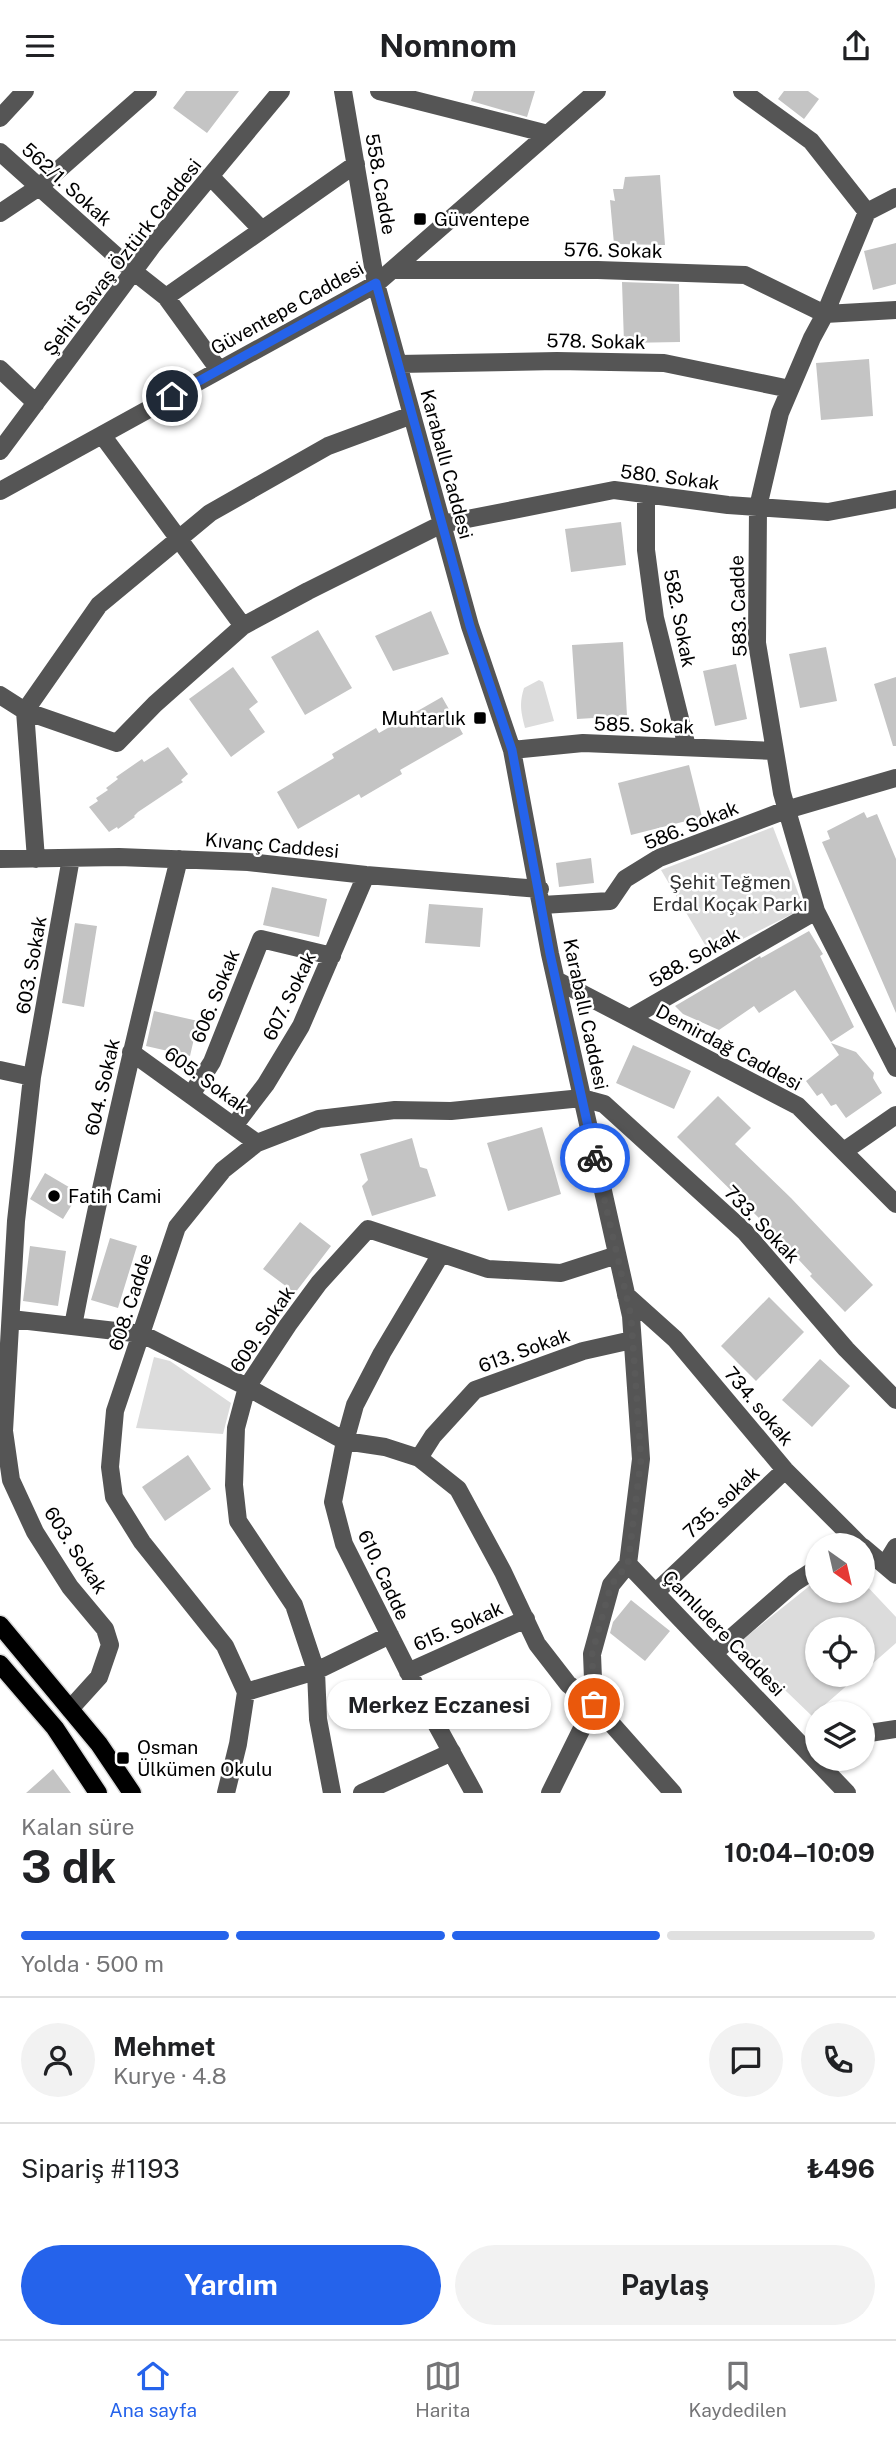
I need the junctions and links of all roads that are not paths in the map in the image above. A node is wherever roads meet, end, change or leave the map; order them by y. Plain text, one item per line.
1 (24, 91) edge
2 (148, 91) edge
3 (280, 91) edge
4 (343, 91) edge
5 (379, 91) edge
6 (597, 91) edge
7 (742, 91) edge
8 (0, 118) edge
9 (548, 134) junction
10 (0, 152) edge
11 (356, 164) junction
12 (210, 176) junction
13 (39, 187) junction
14 (896, 197) edge
15 (867, 212) junction
16 (0, 213) edge
17 (262, 230) junction
18 (392, 270) junction
19 (133, 271) junction
20 (376, 283) junction
21 (166, 297) junction
22 (896, 310) edge
23 (825, 314) junction
24 (398, 364) junction
25 (0, 369) edge
26 (219, 370) junction
27 (790, 389) junction
28 (36, 403) junction
29 (412, 415) junction
30 (102, 435) junction
31 (0, 451) edge
32 (0, 491) edge
33 (646, 494) junction
34 (896, 499) edge
35 (758, 507) junction
36 (442, 524) junction
37 (178, 539) junction
38 (243, 627) junction
39 (0, 695) edge
40 (25, 711) junction
41 (687, 747) junction
42 (512, 750) junction
43 (775, 751) junction
44 (896, 778) edge
45 (786, 810) junction
46 (71, 858) junction
47 (0, 859) edge
48 (37, 859) junction
49 (180, 859) junction
50 (366, 875) junction
51 (541, 897) junction
52 (816, 911) junction
53 (332, 956) junction
54 (556, 980) junction
55 (630, 1018) junction
56 (131, 1052) junction
57 (896, 1068) edge
58 (0, 1070) edge
59 (32, 1077) junction
60 (191, 1095) junction
61 (582, 1098) junction
62 (896, 1115) edge
63 (234, 1126) junction
64 (257, 1143) junction
65 (844, 1151) junction
66 (896, 1203) edge
67 (442, 1254) junction
68 (617, 1255) junction
69 (626, 1295) junction
70 (11, 1319) junction
71 (73, 1326) junction
72 (142, 1333) junction
73 (632, 1340) junction
74 (247, 1387) junction
75 (896, 1400) edge
76 (345, 1441) junction
77 (419, 1458) junction
78 (785, 1470) junction
79 (846, 1533) edge
80 (896, 1547) edge
81 (875, 1558) edge
82 (628, 1564) junction
83 (890, 1570) edge
84 (805, 1576) edge
85 (656, 1593) junction
86 (526, 1619) junction
87 (0, 1625) edge
88 (390, 1635) junction
89 (713, 1653) junction
90 (0, 1664) edge
91 (316, 1671) junction
92 (408, 1672) junction
93 (246, 1692) junction
94 (594, 1704) junction
95 (70, 1709) junction
96 (896, 1729) edge
97 (875, 1732) edge
98 (805, 1744) edge
99 (452, 1752) junction
100 (829, 1771) edge
101 (97, 1793) edge
102 (132, 1793) edge
103 (226, 1793) edge
104 (332, 1793) edge
105 (362, 1793) edge
106 (474, 1793) edge
107 (550, 1793) edge
108 (673, 1793) edge
109 (847, 1793) edge

1 - 8 street
2 - 13 street
3 - 12 street, Şehit Savaş Öztürk Caddesi
4 - 11 street, 558. Cadde
5 - 9 street
6 - 9 street, Güventepe Caddesi
7 - 15 street
9 - 18 street, Güventepe Caddesi
10 - 13 street, 562/1. Sokak
11 - 17 street
11 - 20 street, 558. Cadde
12 - 17 street
12 - 19 street, Şehit Savaş Öztürk Caddesi
13 - 16 street
13 - 19 street, 562/1. Sokak
14 - 15 street
15 - 23 street, 583. Cadde
17 - 21 street
18 - 20 street, Güventepe Caddesi
18 - 23 street, 576. Sokak
19 - 21 street, 562/1. Sokak
19 - 28 street, Şehit Savaş Öztürk Caddesi
20 - 24 street, Karaballı Caddesi
20 - 26 street, Güventepe Caddesi
21 - 26 street, 562/1. Sokak
22 - 23 street
23 - 27 street, 583. Cadde
24 - 27 street, 578. Sokak
24 - 29 street, Karaballı Caddesi
25 - 28 street
26 - 30 street, Güventepe Caddesi
27 - 35 street, 583. Cadde
28 - 31 street, Şehit Savaş Öztürk Caddesi
29 - 36 street, Karaballı Caddesi
29 - 37 street
30 - 32 street, Güventepe Caddesi
30 - 37 street
33 - 35 street, 580. Sokak
33 - 36 street, 580. Sokak
33 - 41 street, 582. Sokak
34 - 35 street, 580. Sokak
35 - 43 street, 583. Cadde
36 - 38 street, 580. Sokak
36 - 42 street, Karaballı Caddesi
37 - 38 street
37 - 40 street
38 - 40 street, 580. Sokak
39 - 40 street
40 - 48 street
41 - 42 street, 585. Sokak
41 - 43 street, 585. Sokak
42 - 51 street, Karaballı Caddesi
43 - 45 street, 583. Cadde
44 - 45 street
45 - 51 street, 586. Sokak
45 - 52 street, 583. Cadde
46 - 48 street, Kıvanç Caddesi
46 - 49 street, Kıvanç Caddesi
46 - 59 street, 603. Sokak
47 - 48 street, Kıvanç Caddesi
49 - 50 street, Kıvanç Caddesi
49 - 56 street, 604. Sokak
50 - 51 street, Kıvanç Caddesi
50 - 53 street, 607. Sokak
51 - 54 street, Karaballı Caddesi
52 - 55 street, 588. Sokak
52 - 57 street, 583. Cadde
53 - 60 street, 606. Sokak
53 - 63 street, 607. Sokak
54 - 55 street, Demirdağ Caddesi
54 - 61 street, Karaballı Caddesi
55 - 65 street, Demirdağ Caddesi
56 - 60 street, 605. Sokak
56 - 71 street, 604. Sokak
58 - 59 street
59 - 70 street, 603. Sokak
60 - 63 street, 605. Sokak
61 - 64 street, 608. Cadde
61 - 68 street, Karaballı Caddesi
61 - 75 street, 733. Sokak
62 - 65 street
63 - 64 street, 605. Sokak
64 - 72 street, 608. Cadde
65 - 66 street, Demirdağ Caddesi
67 - 68 street, 609. Sokak
67 - 74 street, 609. Sokak
67 - 76 street, 610. Cadde
68 - 69 street, Karaballı Caddesi
69 - 73 street, Karaballı Caddesi
69 - 78 street, 734. sokak
70 - 71 street
70 - 95 street, 603. Sokak
71 - 72 street
72 - 74 street
72 - 93 street, 608. Cadde
73 - 77 street, 613. Sokak
73 - 82 street, Karaballı Caddesi
74 - 76 street
74 - 91 street, 609. Sokak
76 - 77 street
76 - 88 street, 610. Cadde
77 - 86 street
78 - 79 street, 734. sokak
78 - 85 street, 735. sokak
80 - 83 street
81 - 83 street, 734. sokak
82 - 85 street, Çamlıdere Caddesi
82 - 94 street, Karaballı Caddesi
84 - 89 street
85 - 89 street, Çamlıdere Caddesi
86 - 92 street, 615. Sokak
86 - 94 street
87 - 95 main road
88 - 91 street
88 - 92 street, 610. Cadde
89 - 98 street, Çamlıdere Caddesi
90 - 101 main road
91 - 93 street
91 - 104 street, 609. Sokak
92 - 99 street, 610. Cadde
93 - 103 street
94 - 107 street, Karaballı Caddesi
94 - 108 street
95 - 102 main road
96 - 97 street
99 - 105 street
99 - 106 street, 610. Cadde
100 - 109 street, Çamlıdere Caddesi

